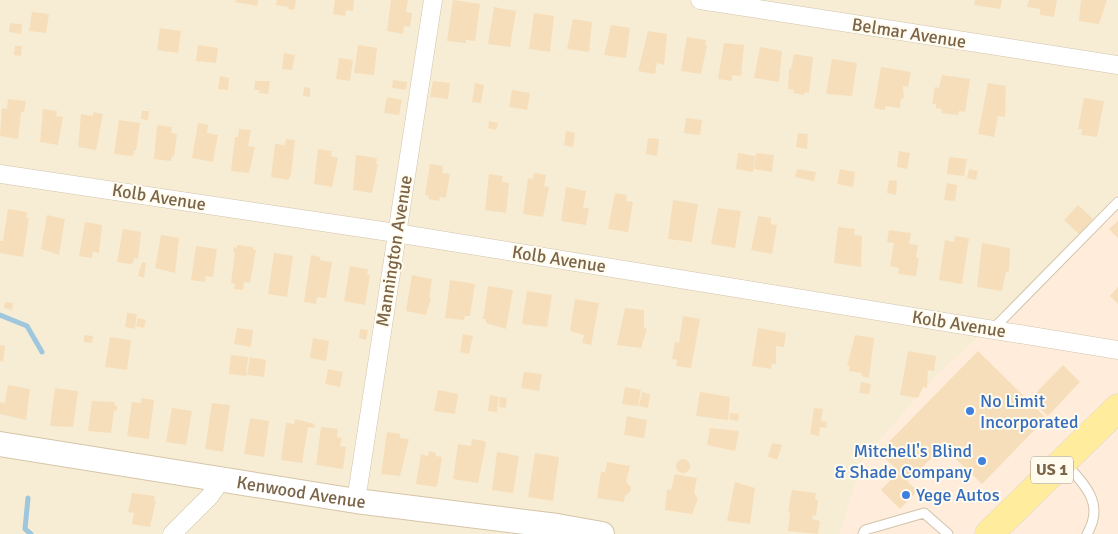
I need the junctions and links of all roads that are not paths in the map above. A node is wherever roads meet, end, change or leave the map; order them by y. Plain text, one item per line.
1 (433, 0) edge
2 (700, 0) edge
3 (1118, 65) edge
4 (0, 174) edge
5 (1118, 202) edge
6 (396, 233) junction
7 (992, 330) junction
8 (1118, 350) edge
9 (1118, 408) edge
10 (0, 444) edge
11 (1062, 460) junction
12 (221, 480) junction
13 (356, 501) junction
14 (556, 530) edge
15 (172, 534) edge
16 (602, 534) edge
17 (863, 534) edge
18 (948, 534) edge
19 (989, 534) edge
20 (1088, 534) edge

1 - 6 street, Mannington Avenue
2 - 3 street, Belmar Avenue
4 - 6 street, Kolb Avenue
5 - 7 lane
6 - 7 street, Kolb Avenue
6 - 13 street, Mannington Avenue
7 - 8 street, Kolb Avenue
9 - 11 main road, US 1
10 - 12 main road, Kenwood Avenue
11 - 19 main road, US 1
11 - 20 lane
12 - 13 main road, Kenwood Avenue
12 - 15 street
13 - 14 main road, Kenwood Avenue
14 - 16 main road, Kenwood Avenue
17 - 18 lane

